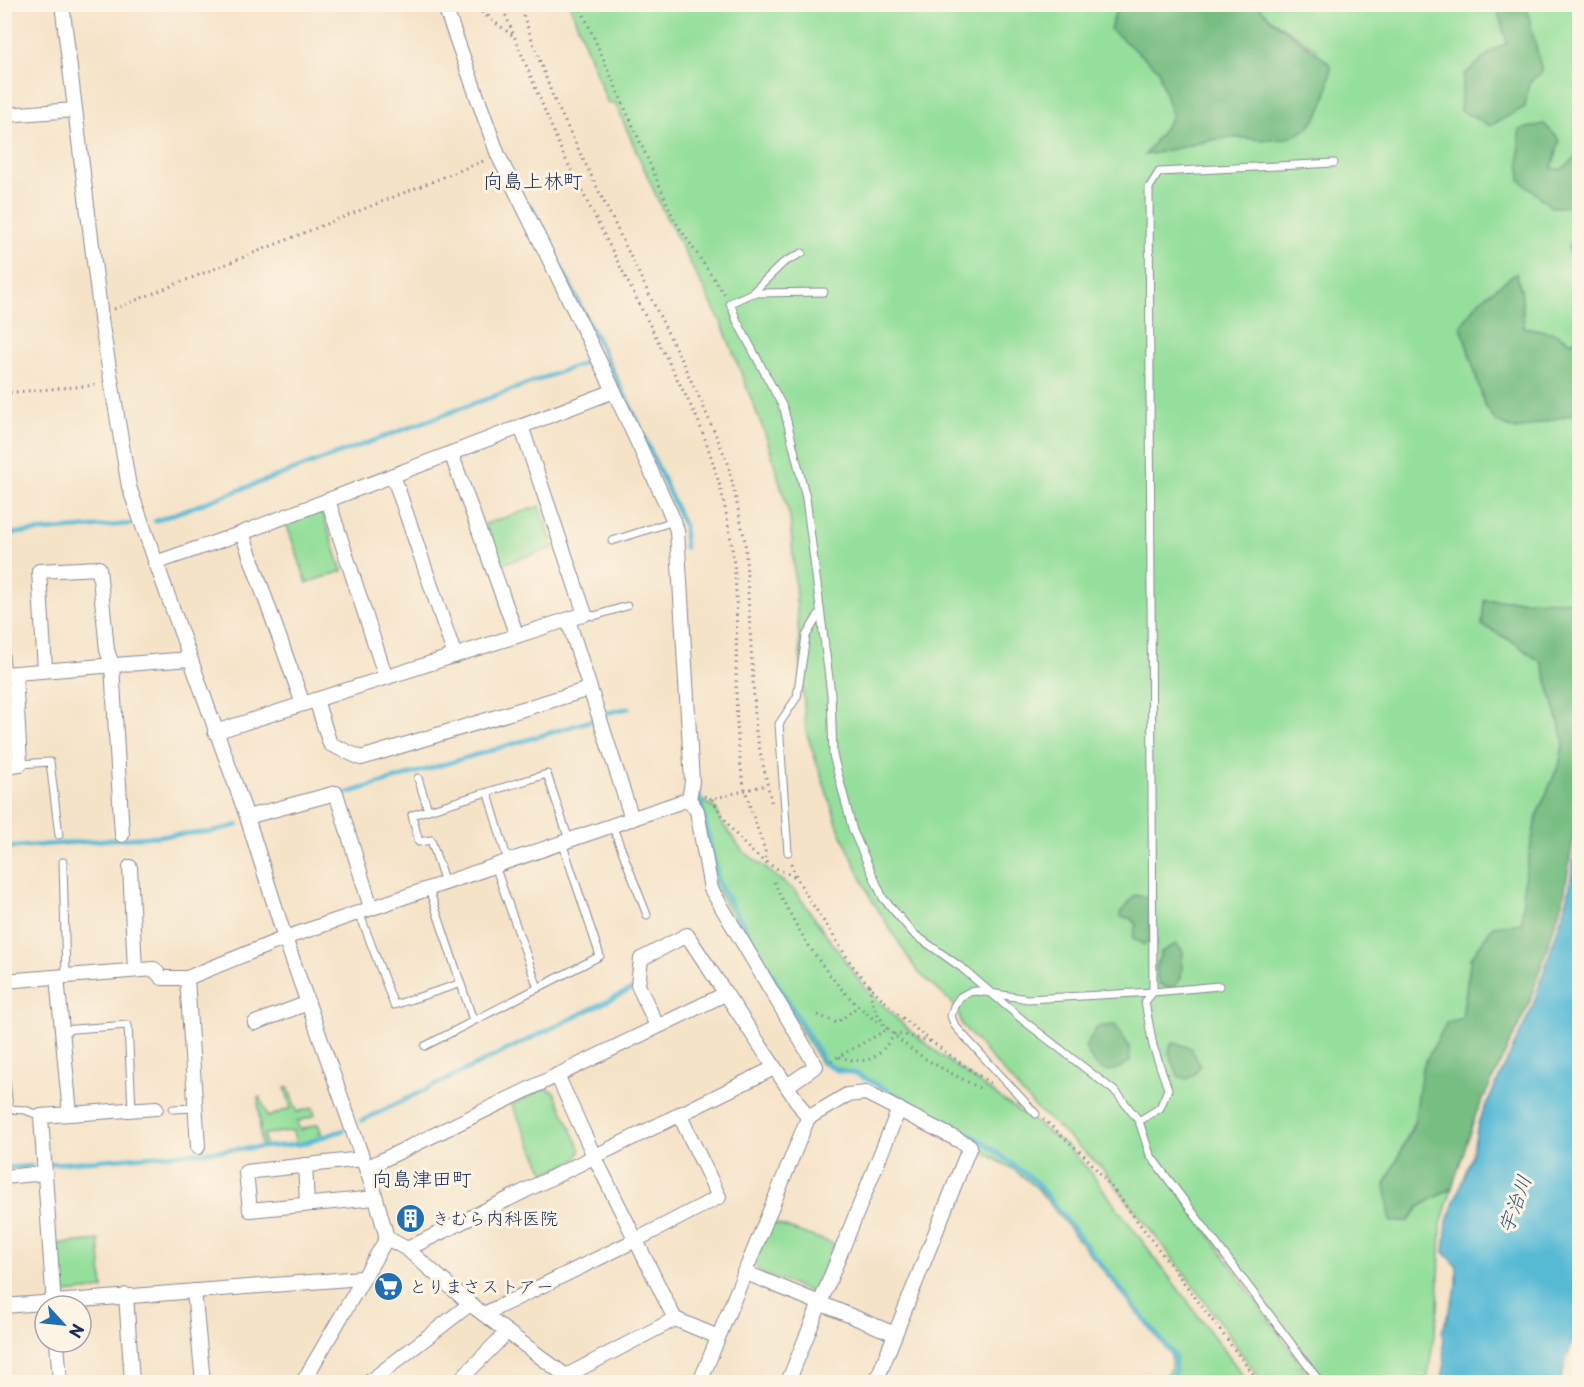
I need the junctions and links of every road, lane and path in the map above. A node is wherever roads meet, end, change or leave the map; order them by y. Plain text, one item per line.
1 (62, 4) edge
2 (444, 4) edge
3 (473, 4) edge
4 (484, 4) edge
5 (501, 4) edge
6 (579, 4) edge
7 (489, 18) junction
8 (513, 36) junction
9 (75, 110) junction
10 (4, 116) edge
11 (498, 155) junction
12 (1334, 163) dead end
13 (802, 253) dead end
14 (824, 291) dead end
15 (752, 293) junction
16 (730, 303) junction
17 (101, 314) junction
18 (111, 384) junction
19 (614, 391) junction
20 (4, 393) edge
21 (521, 426) junction
22 (451, 453) junction
23 (393, 475) junction
24 (328, 500) junction
25 (674, 521) junction
26 (242, 533) junction
27 (612, 541) dead end
28 (155, 563) junction
29 (627, 606) dead end
30 (585, 614) junction
31 (819, 614) junction
32 (568, 620) junction
33 (517, 636) junction
34 (4, 645) edge
35 (455, 656) junction
36 (189, 659) junction
37 (112, 665) junction
38 (45, 670) junction
39 (9, 674) edge
40 (386, 678) junction
41 (589, 689) junction
42 (309, 702) junction
43 (216, 732) junction
44 (20, 764) junction
45 (4, 766) edge
46 (418, 778) dead end
47 (766, 785) dead end
48 (746, 790) junction
49 (488, 794) junction
50 (704, 796) dead end
51 (689, 799) junction
52 (712, 799) junction
53 (428, 810) junction
54 (247, 817) junction
55 (632, 819) junction
56 (612, 825) junction
57 (59, 835) dead end
58 (122, 835) dead end
59 (566, 841) junction
60 (788, 852) dead end
61 (63, 862) dead end
62 (765, 862) junction
63 (502, 863) junction
64 (130, 867) dead end
65 (796, 877) dead end
66 (774, 882) dead end
67 (445, 883) junction
68 (429, 888) junction
69 (365, 910) junction
70 (647, 915) dead end
71 (285, 938) junction
72 (135, 970) junction
73 (61, 976) junction
74 (187, 978) junction
75 (4, 981) edge
76 (459, 984) junction
77 (870, 985) dead end
78 (1219, 986) dead end
79 (538, 988) junction
80 (1153, 992) junction
81 (992, 993) junction
82 (725, 994) junction
83 (308, 1003) junction
84 (858, 1006) junction
85 (818, 1015) dead end
86 (473, 1020) junction
87 (255, 1023) dead end
88 (657, 1026) junction
89 (888, 1029) junction
90 (61, 1030) junction
91 (895, 1035) junction
92 (934, 1042) dead end
93 (425, 1046) dead end
94 (839, 1057) junction
95 (4, 1062) edge
96 (827, 1063) dead end
97 (774, 1068) junction
98 (557, 1075) junction
99 (787, 1086) junction
100 (981, 1089) dead end
101 (156, 1108) dead end
102 (196, 1108) junction
103 (172, 1109) dead end
104 (132, 1110) junction
105 (899, 1110) junction
106 (70, 1114) junction
107 (679, 1114) junction
108 (1036, 1114) dead end
109 (40, 1116) junction
110 (808, 1118) junction
111 (1139, 1121) junction
112 (198, 1147) dead end
113 (595, 1158) junction
114 (364, 1164) junction
115 (305, 1165) junction
116 (45, 1173) junction
117 (4, 1177) edge
118 (375, 1198) junction
119 (307, 1204) junction
120 (387, 1238) junction
121 (636, 1240) junction
122 (407, 1249) junction
123 (744, 1272) junction
124 (362, 1278) junction
125 (194, 1291) junction
126 (53, 1294) edge
127 (126, 1295) junction
128 (93, 1299) edge
129 (820, 1303) junction
130 (470, 1304) junction
131 (33, 1305) edge
132 (4, 1306) edge
133 (484, 1314) junction
134 (675, 1319) junction
135 (507, 1332) junction
136 (895, 1334) junction
137 (718, 1338) junction
138 (58, 1354) edge
139 (570, 1379) edge
140 (60, 1383) edge
141 (132, 1383) edge
142 (203, 1383) edge
143 (303, 1383) edge
144 (369, 1383) edge
145 (458, 1383) edge
146 (700, 1383) edge
147 (788, 1383) edge
148 (876, 1383) edge
149 (1320, 1383) edge

1 - 9 street
2 - 11 street
3 - 7 path
4 - 7 path
5 - 8 path
6 - 16 path
7 - 8 path
8 - 48 path
9 - 10 street
9 - 17 street
11 - 17 path
11 - 19 street
12 - 80 lane
13 - 15 lane
14 - 15 lane
15 - 16 lane
16 - 31 lane
17 - 18 street
18 - 20 path
18 - 28 street
19 - 21 street
19 - 25 street
21 - 22 street
21 - 30 street
22 - 23 street
22 - 33 street
23 - 24 street
23 - 35 street
24 - 26 street
24 - 40 street
25 - 27 lane
25 - 51 street
26 - 28 street
26 - 42 street
28 - 36 street
29 - 30 lane
30 - 32 street
31 - 60 lane
31 - 81 lane
32 - 33 street
32 - 41 street
33 - 35 street
34 - 39 lane
35 - 40 street
36 - 37 street
36 - 43 street
37 - 38 street
37 - 38 street
37 - 58 street
38 - 39 street
39 - 44 street
40 - 42 street
41 - 42 street
41 - 55 street
42 - 43 street
43 - 54 street
44 - 45 street
44 - 57 lane
46 - 53 lane
47 - 48 path
48 - 52 path
48 - 62 path
49 - 53 lane
49 - 59 lane
49 - 63 lane
50 - 52 path
51 - 55 street
51 - 99 street
52 - 62 path
53 - 67 lane
54 - 69 street
54 - 71 street
55 - 56 street
56 - 59 street
56 - 70 lane
59 - 63 street
59 - 79 lane
61 - 73 lane
62 - 65 path
63 - 67 street
63 - 79 lane
64 - 72 street
66 - 84 path
67 - 68 street
68 - 69 street
68 - 76 lane
69 - 71 street
69 - 76 lane
71 - 74 street
71 - 83 street
72 - 73 street
72 - 74 street
73 - 75 street
73 - 90 street
74 - 102 street
76 - 86 lane
77 - 89 path
78 - 80 lane
79 - 86 lane
80 - 81 lane
80 - 111 lane
81 - 108 lane
81 - 111 lane
82 - 88 street
82 - 88 street
82 - 97 street
83 - 87 street
83 - 114 street
84 - 85 path
84 - 89 path
86 - 93 lane
88 - 98 street
89 - 91 path
89 - 94 path
90 - 104 lane
90 - 106 street
91 - 92 path
91 - 94 path
91 - 100 path
94 - 96 path
95 - 109 lane
97 - 99 street
97 - 107 street
98 - 113 street
98 - 114 street
99 - 110 street
101 - 104 street
102 - 103 lane
102 - 112 street
104 - 106 street
105 - 110 street
105 - 129 street
105 - 136 street
106 - 109 street
107 - 113 street
107 - 121 street
109 - 116 street
110 - 123 street
111 - 149 lane
113 - 121 street
113 - 122 street
114 - 115 street
114 - 118 street
115 - 119 street
115 - 119 street
116 - 117 street
116 - 126 street
118 - 119 street
118 - 120 street
120 - 122 street
120 - 124 street
121 - 133 street
121 - 134 street
122 - 130 street
123 - 129 street
123 - 137 street
124 - 125 street
124 - 143 street
125 - 127 street
125 - 142 street
127 - 128 street
127 - 141 street
129 - 136 street
129 - 147 street
130 - 133 street
130 - 144 street
131 - 132 street
133 - 135 street
134 - 137 street
134 - 139 street
135 - 139 street
135 - 145 street
136 - 148 street
137 - 146 street
138 - 140 street

